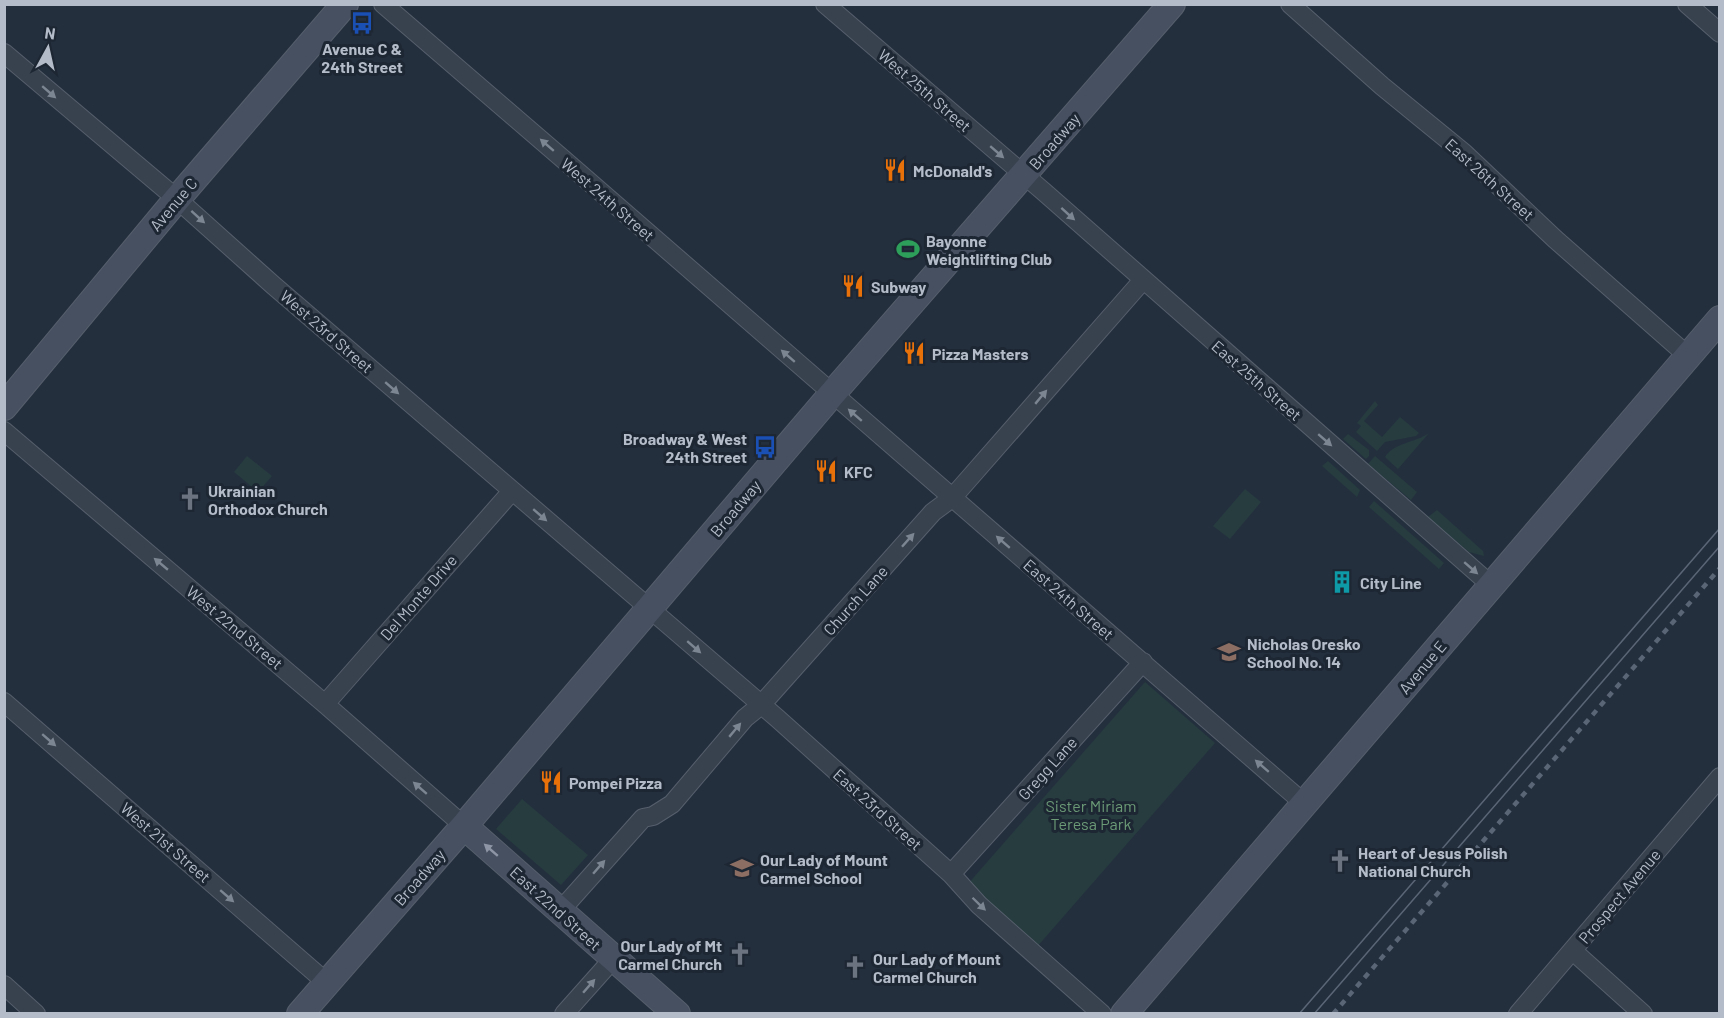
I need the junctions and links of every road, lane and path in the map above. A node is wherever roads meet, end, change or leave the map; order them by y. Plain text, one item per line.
1 (345, 4) edge
2 (383, 4) edge
3 (825, 4) edge
4 (1172, 4) edge
5 (1290, 4) edge
6 (1687, 4) edge
7 (1719, 33) edge
8 (4, 54) edge
9 (1024, 176) junction
10 (177, 199) junction
11 (1143, 280) junction
12 (1719, 319) edge
13 (1688, 356) junction
14 (832, 394) junction
15 (4, 407) edge
16 (4, 431) edge
17 (512, 491) junction
18 (952, 498) junction
19 (1491, 585) junction
20 (649, 609) junction
21 (1143, 662) junction
22 (4, 702) edge
23 (325, 704) junction
24 (761, 705) junction
25 (1717, 784) edge
26 (1306, 805) junction
27 (464, 826) junction
28 (951, 874) junction
29 (560, 911) junction
30 (1573, 951) junction
31 (613, 958) junction
32 (327, 983) junction
33 (4, 985) edge
34 (36, 1014) edge
35 (300, 1014) edge
36 (564, 1014) edge
37 (677, 1014) edge
38 (1102, 1014) edge
39 (1124, 1014) edge
40 (1518, 1014) edge
41 (1643, 1014) edge

1 - 10 street, Avenue C
14 -> 2 street, West 24th Street
3 -> 9 street, West 25th Street
4 - 9 street, Broadway
5 - 13 street, East 26th Street
6 - 7 street
8 -> 10 street, West 23rd Street
9 -> 11 street, East 25th Street
9 - 14 street, Broadway
10 - 15 street, Avenue C
10 -> 17 street, West 23rd Street
18 -> 11 street, Church Lane
11 -> 19 street, East 25th Street
12 - 13 street, Avenue E
13 - 19 street, Avenue E
18 -> 14 street, East 24th Street
14 - 20 street, Broadway
23 -> 16 street, West 22nd Street
17 -> 20 street, West 23rd Street
17 - 23 street, Del Monte Drive
21 -> 18 street, East 24th Street
24 -> 18 street, Church Lane
19 - 26 street, Avenue E
20 -> 24 street, East 23rd Street
20 - 27 street, Broadway
26 -> 21 street, East 24th Street
21 - 28 street, Gregg Lane
22 -> 32 street, West 21st Street
27 -> 23 street, West 22nd Street
24 - 28 street, East 23rd Street
29 -> 24 street, Church Lane
25 - 30 street, Prospect Avenue
26 - 39 street, Avenue E
29 -> 27 street, East 22nd Street
27 - 32 street, Broadway
28 -> 38 street, East 23rd Street
29 - 31 street, East 22nd Street
30 - 40 street, Prospect Avenue
30 - 41 street
36 -> 31 street
31 - 37 street, East 22nd Street
32 - 35 street, Broadway
33 - 34 street

